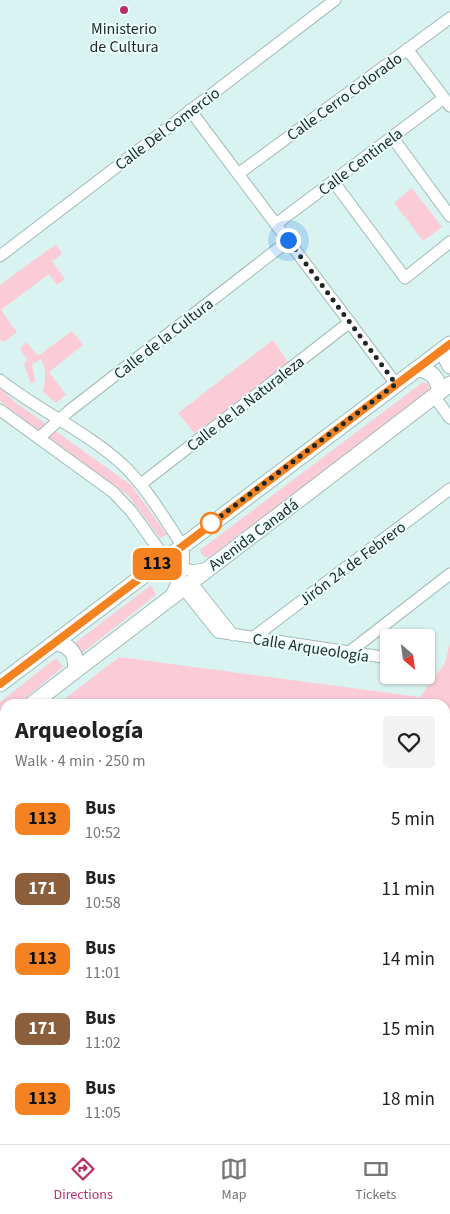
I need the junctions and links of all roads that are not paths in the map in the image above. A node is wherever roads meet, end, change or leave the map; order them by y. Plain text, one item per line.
1 (335, 0) edge
2 (450, 18) edge
3 (407, 49) junction
4 (447, 102) edge
5 (190, 110) junction
6 (392, 137) junction
7 (238, 174) junction
8 (333, 181) junction
9 (450, 216) edge
10 (276, 224) junction
11 (288, 240) junction
12 (450, 242) edge
13 (0, 256) edge
14 (350, 322) junction
15 (450, 344) edge
16 (450, 366) edge
17 (417, 370) junction
18 (0, 380) edge
19 (396, 384) junction
20 (441, 391) edge
21 (0, 410) edge
22 (450, 418) edge
23 (59, 419) junction
24 (39, 438) junction
25 (141, 484) junction
26 (450, 488) edge
27 (182, 544) junction
28 (165, 558) junction
29 (450, 574) edge
30 (186, 580) junction
31 (254, 637) junction
32 (54, 643) junction
33 (348, 653) junction
34 (380, 657) edge
35 (75, 670) junction
36 (0, 684) edge
37 (38, 699) edge

1 - 5 street, Calle Del Comercio
2 - 3 street, Calle Cerro Colorado
3 - 4 street
3 - 7 street, Calle Cerro Colorado
4 - 6 street, Calle Centinela
5 - 7 street
5 - 13 street, Calle Del Comercio
6 - 8 street, Calle Centinela
6 - 9 street
7 - 10 street
8 - 10 street, Calle Centinela
8 - 12 street
10 - 11 street
11 - 14 street
11 - 23 street, Calle de la Cultura
14 - 19 street
14 - 25 street, Calle de la Naturaleza
15 - 16 main road
15 - 17 main road, Avenida Canadá
17 - 19 main road, Avenida Canadá
17 - 20 main road
18 - 23 street
19 - 27 main road, Avenida Canadá
20 - 22 street
20 - 30 main road, Avenida Canadá
21 - 24 street
23 - 24 street, Calle de la Cultura
23 - 25 street
24 - 28 street
25 - 27 street
26 - 31 street, Jirón 24 de Febrero
27 - 28 main road, Avenida Canadá
27 - 30 street
28 - 30 street
28 - 32 main road, Avenida Canadá
29 - 33 street
30 - 31 street, Calle Arqueología
30 - 35 main road, Avenida Canadá
31 - 33 street, Calle Arqueología
32 - 35 main road
32 - 36 main road, Avenida Canadá
33 - 34 street, Calle Arqueología
35 - 37 main road, Avenida Canadá

